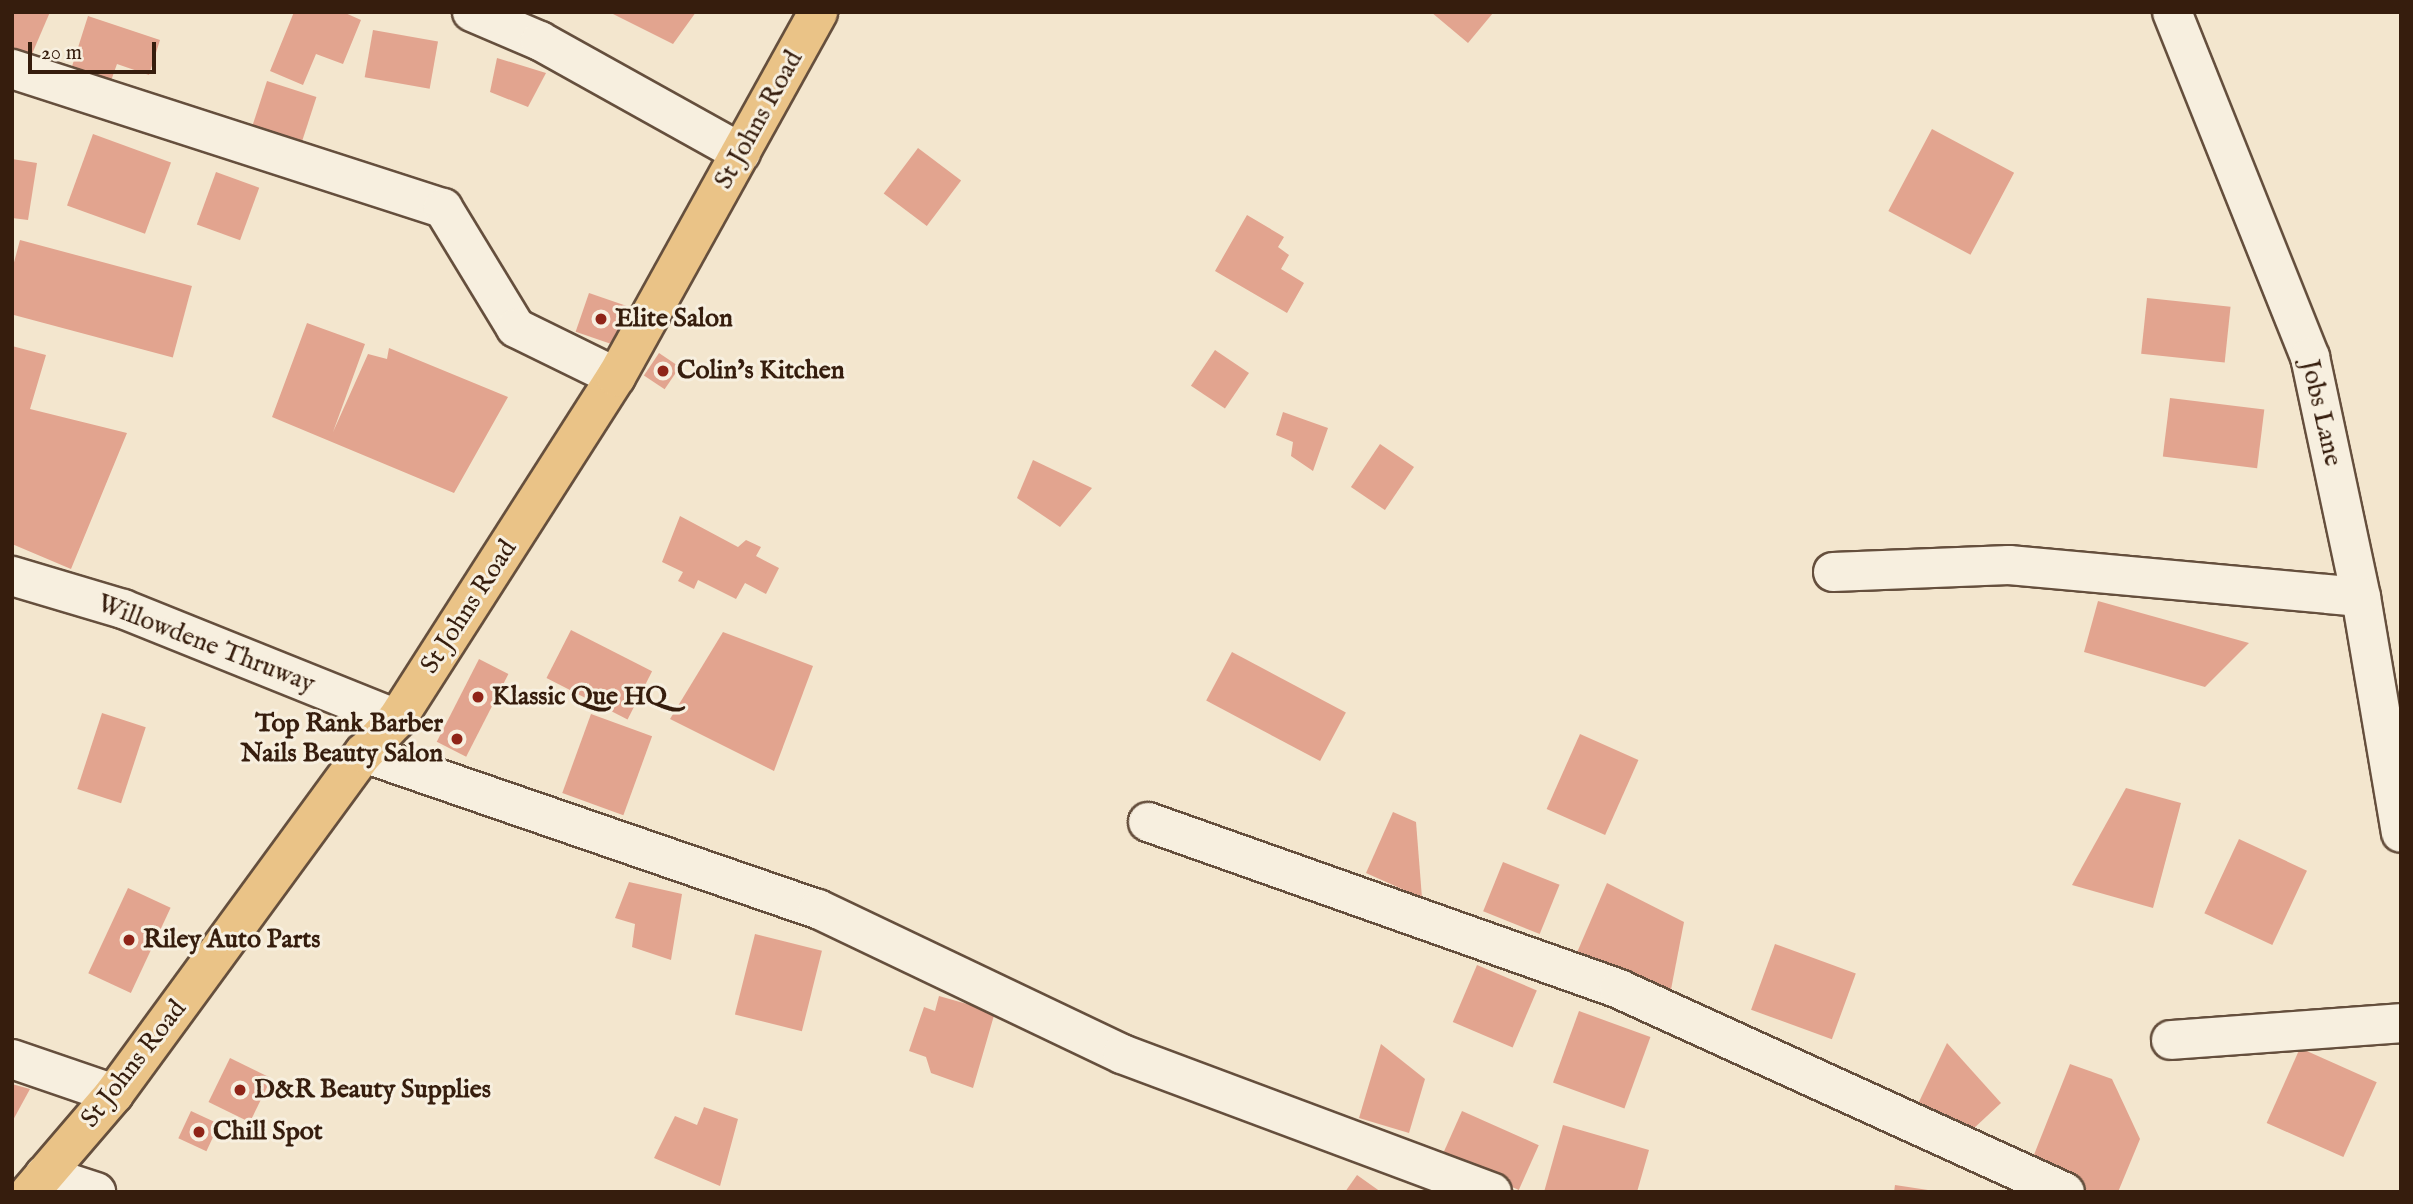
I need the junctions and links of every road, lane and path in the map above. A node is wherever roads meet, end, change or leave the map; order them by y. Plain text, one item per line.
1 (472, 12) edge
2 (818, 12) edge
3 (2172, 12) edge
4 (12, 69) edge
5 (741, 153) junction
6 (616, 377) junction
7 (1833, 572) dead end
8 (12, 576) edge
9 (2361, 597) junction
10 (397, 719) junction
11 (364, 753) junction
12 (1148, 822) dead end
13 (2401, 833) edge
14 (2401, 1023) edge
15 (2171, 1040) dead end
16 (12, 1059) edge
17 (114, 1094) junction
18 (37, 1183) edge
19 (96, 1192) edge
20 (1492, 1192) edge
21 (2065, 1192) edge

1 - 5 street
2 - 5 main road, St Johns Road
3 - 9 street, Jobs Lane
4 - 6 street
5 - 6 main road, St Johns Road
6 - 10 main road, St Johns Road
7 - 9 street
8 - 10 street, Willowdene Thruway
9 - 13 street, Jobs Lane
10 - 11 main road, St Johns Road
11 - 17 main road, St Johns Road
11 - 20 street
12 - 21 street
14 - 15 street
16 - 17 street
17 - 18 main road, St Johns Road
18 - 19 street

